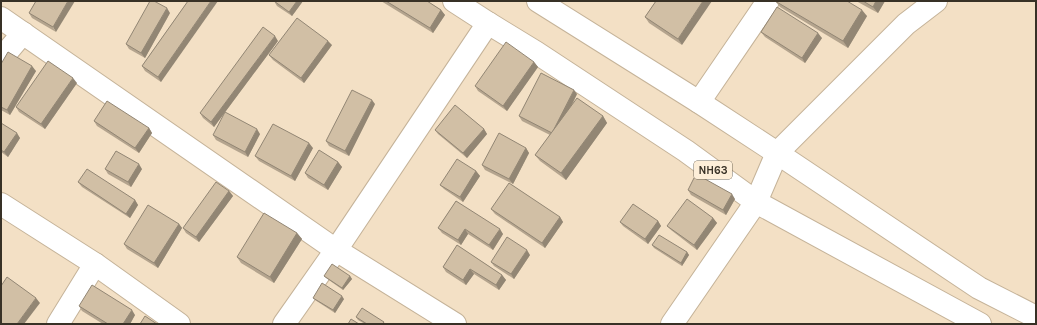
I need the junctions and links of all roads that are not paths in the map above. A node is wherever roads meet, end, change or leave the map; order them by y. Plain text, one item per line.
1 (454, 1) edge
2 (538, 1) edge
3 (768, 1) edge
4 (936, 1) edge
5 (559, 7) edge
6 (1, 18) edge
7 (488, 23) junction
8 (23, 33) junction
9 (1, 60) edge
10 (699, 102) junction
11 (776, 153) junction
12 (756, 202) junction
13 (1, 204) edge
14 (336, 250) junction
15 (95, 264) junction
16 (1036, 317) edge
17 (58, 324) edge
18 (180, 324) edge
19 (284, 324) edge
20 (455, 324) edge
21 (672, 324) edge
22 (980, 324) edge

1 - 7 main road, NH63
2 - 5 main road
3 - 10 main road
4 - 11 main road
5 - 10 main road
6 - 8 main road
7 - 12 main road, NH63
7 - 14 main road
8 - 9 main road
8 - 14 main road
10 - 11 main road
11 - 12 main road
11 - 16 main road
12 - 21 main road
12 - 22 main road, NH63
13 - 15 main road
14 - 19 main road
14 - 20 main road
15 - 17 main road
15 - 18 main road

